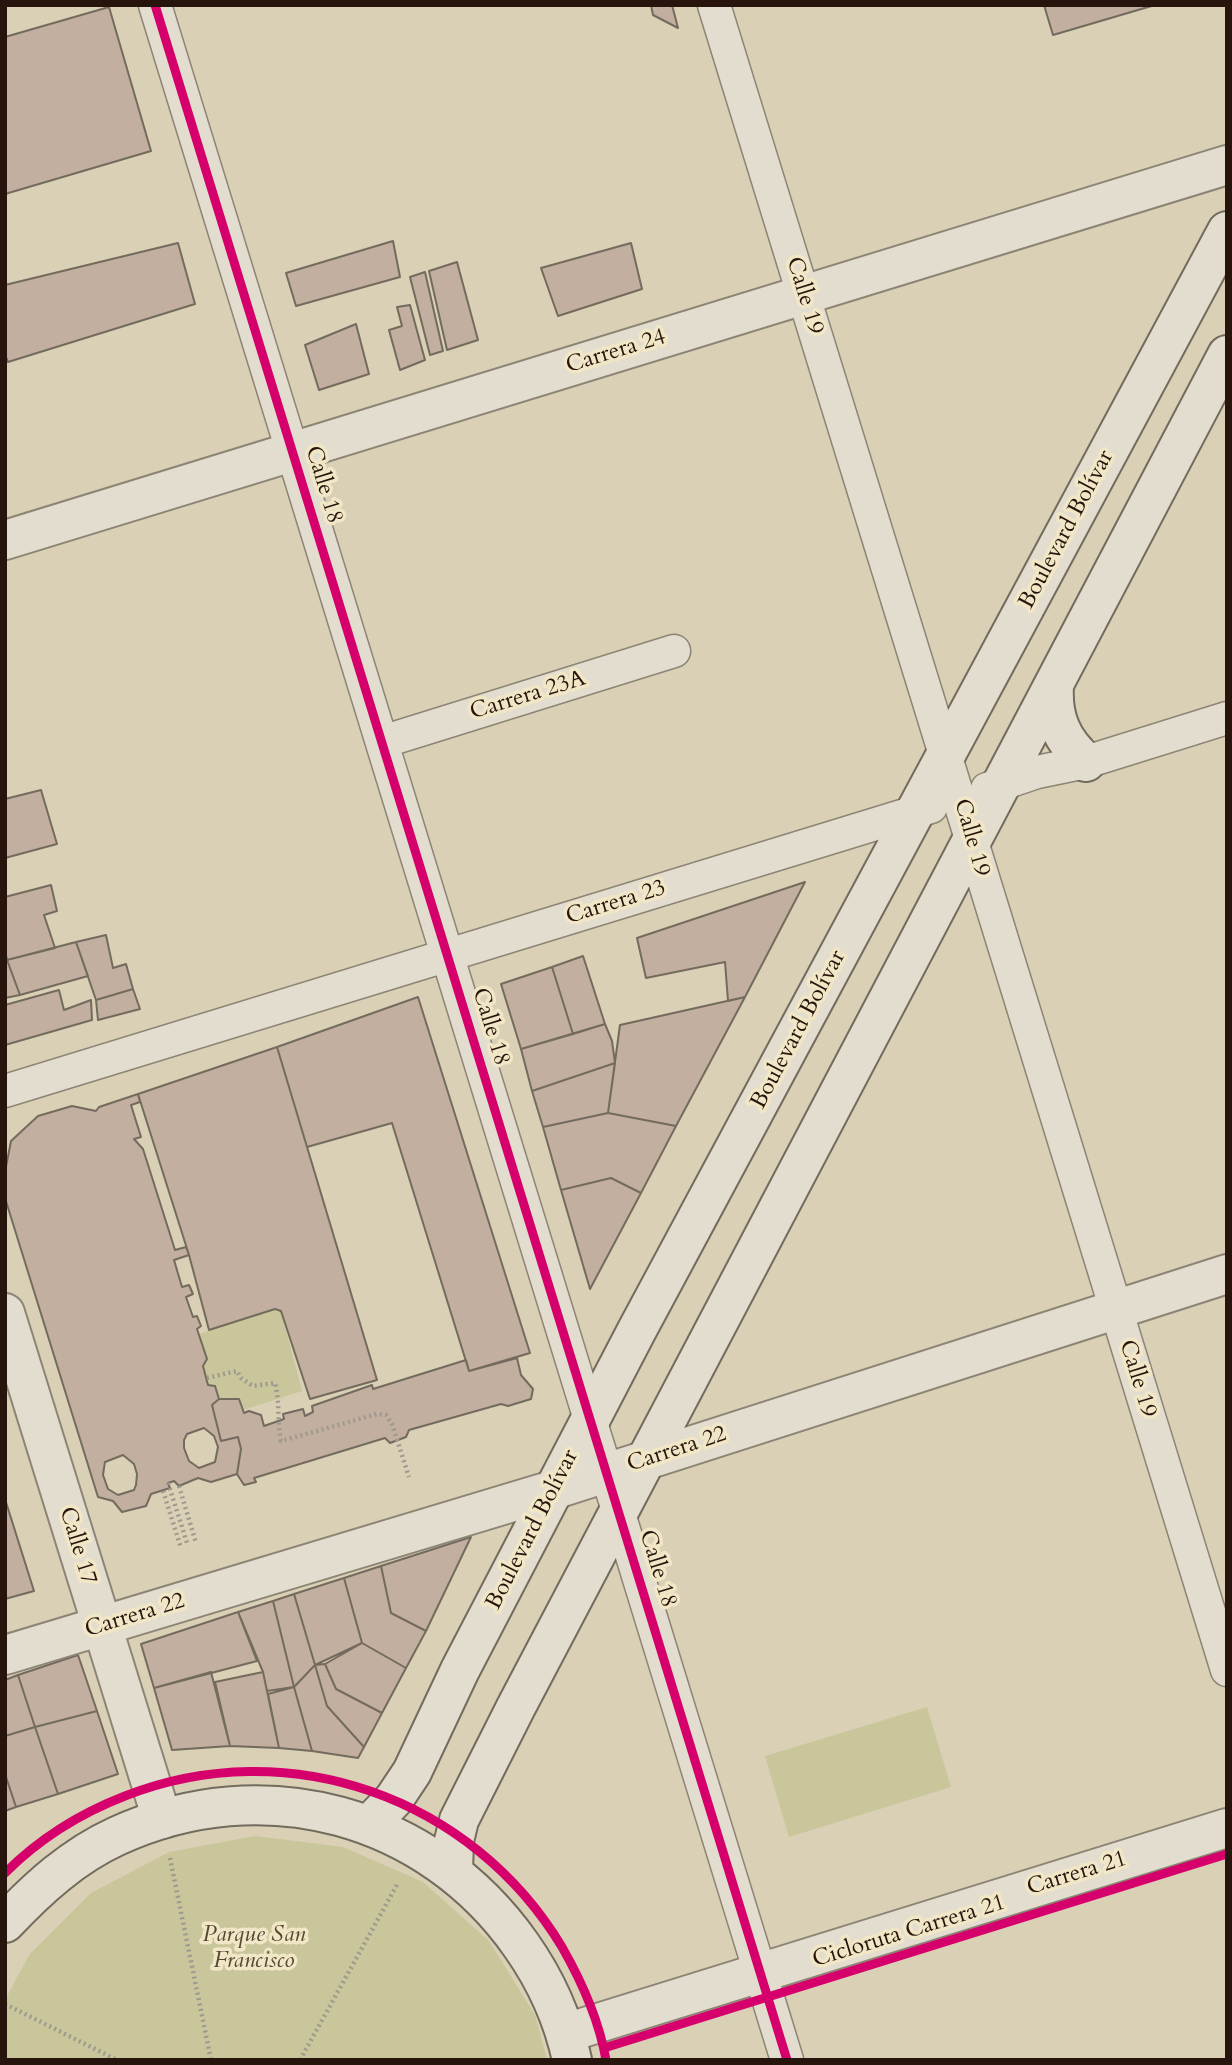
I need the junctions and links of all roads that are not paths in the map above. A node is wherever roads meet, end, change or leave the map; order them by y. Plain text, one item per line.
1 (155, 5) edge
2 (714, 5) edge
3 (1227, 165) edge
4 (1227, 231) edge
5 (804, 294) junction
6 (1227, 355) edge
7 (293, 452) junction
8 (5, 540) edge
9 (674, 651) dead end
10 (1054, 686) junction
11 (1227, 718) edge
12 (382, 742) junction
13 (946, 755) junction
14 (1086, 762) junction
15 (1000, 784) junction
16 (959, 798) junction
17 (916, 811) junction
18 (971, 840) junction
19 (447, 955) junction
20 (5, 1091) edge
21 (1227, 1274) edge
22 (1115, 1308) junction
23 (5, 1314) edge
24 (590, 1419) junction
25 (645, 1461) junction
26 (607, 1473) junction
27 (556, 1489) junction
28 (619, 1511) junction
29 (102, 1626) junction
30 (5, 1655) edge
31 (1227, 1670) edge
32 (162, 1819) junction
33 (369, 1825) junction
34 (1227, 1828) edge
35 (453, 1871) junction
36 (5, 1923) edge
37 (761, 1973) junction
38 (569, 2047) edge
39 (787, 2060) edge

1 - 7 street, Calle 18
2 - 5 street, Calle 19
3 - 5 main road, Carrera 24
4 - 13 main road, Boulevard Bolívar
5 - 7 main road, Carrera 24
5 - 13 street, Calle 19
6 - 10 main road
7 - 8 main road, Carrera 24
7 - 12 street, Calle 18
9 - 12 street, Carrera 23A
10 - 14 main road
10 - 15 main road
11 - 14 street, Carrera 23
12 - 19 street, Calle 18
13 - 16 street, Calle 19
13 - 17 main road, Boulevard Bolívar
14 - 15 street, Carrera 23
15 - 16 street, Carrera 23
15 - 18 main road
16 - 17 street, Carrera 23
16 - 18 street, Calle 19
17 - 19 street, Carrera 23
17 - 24 main road, Boulevard Bolívar
18 - 22 street, Calle 19
18 - 25 main road
19 - 20 street, Carrera 23
19 - 24 street, Calle 18
21 - 22 main road, Carrera 22
22 - 25 main road, Carrera 22
22 - 31 street, Calle 19
23 - 29 main road, Calle 17
24 - 26 street, Calle 18
24 - 27 main road, Boulevard Bolívar
25 - 26 main road, Carrera 22
25 - 28 main road
26 - 27 main road, Carrera 22
26 - 28 street, Calle 18
27 - 29 main road, Carrera 22
27 - 33 main road, Boulevard Bolívar
28 - 35 main road
28 - 37 street, Calle 18
29 - 30 main road, Carrera 22
29 - 32 main road, Calle 17
32 - 33 main road
32 - 36 main road
33 - 35 main road
34 - 37 main road, Carrera 21
35 - 38 main road
37 - 38 main road, Carrera 21
37 - 39 street, Calle 18

